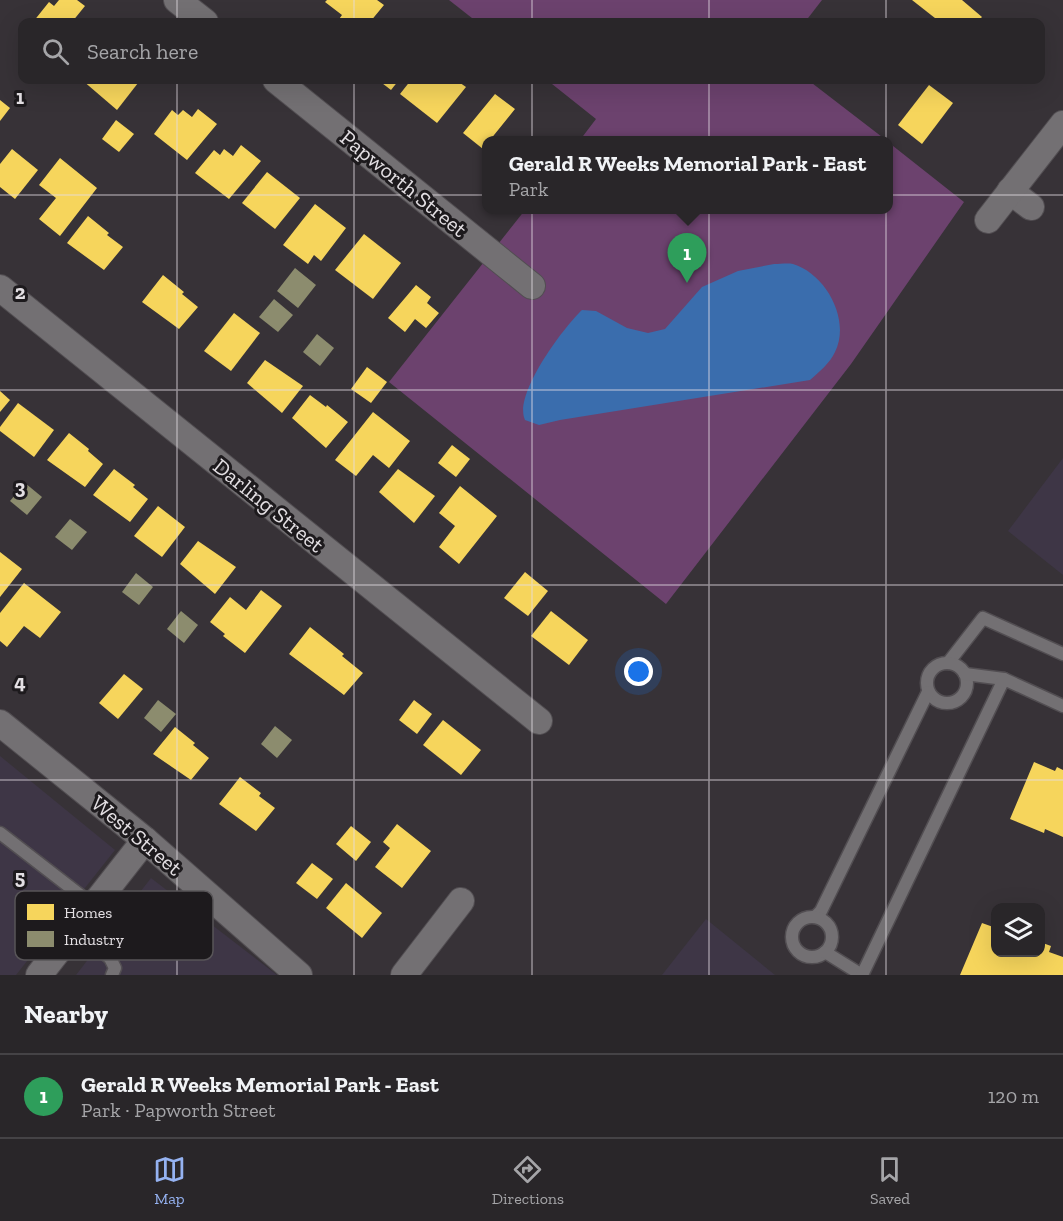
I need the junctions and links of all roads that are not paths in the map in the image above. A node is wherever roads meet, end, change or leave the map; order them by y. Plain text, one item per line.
1 (177, 0) edge
2 (200, 18) edge
3 (281, 84) edge
4 (1063, 124) edge
5 (1010, 191) junction
6 (1031, 207) dead end
7 (988, 220) dead end
8 (532, 286) dead end
9 (0, 288) edge
10 (1063, 654) edge
11 (948, 663) junction
12 (965, 674) junction
13 (1004, 679) junction
14 (928, 692) junction
15 (1063, 706) edge
16 (539, 721) dead end
17 (0, 723) edge
18 (0, 833) edge
19 (145, 840) junction
20 (75, 891) edge
21 (104, 891) edge
22 (203, 891) edge
23 (213, 900) edge
24 (461, 901) dead end
25 (815, 917) junction
26 (825, 951) junction
27 (51, 960) edge
28 (111, 960) edge
29 (39, 975) edge
30 (112, 975) edge
31 (299, 975) edge
32 (404, 975) edge
33 (862, 975) edge

1 - 2 street
3 - 8 street, Papworth Street
4 - 5 street
5 - 6 street
5 - 7 street
9 - 16 street, Darling Street
10 - 11 lane
11 - 12 lane
11 - 14 lane
12 - 13 lane
12 - 14 lane
13 - 15 lane
13 - 33 lane
14 - 25 lane
17 - 19 street, West Street
18 - 20 lane
19 - 21 street
19 - 22 street, West Street
23 - 31 street, West Street
24 - 32 street
25 - 26 lane
25 - 26 lane
26 - 33 lane
27 - 29 street
28 - 30 lane

